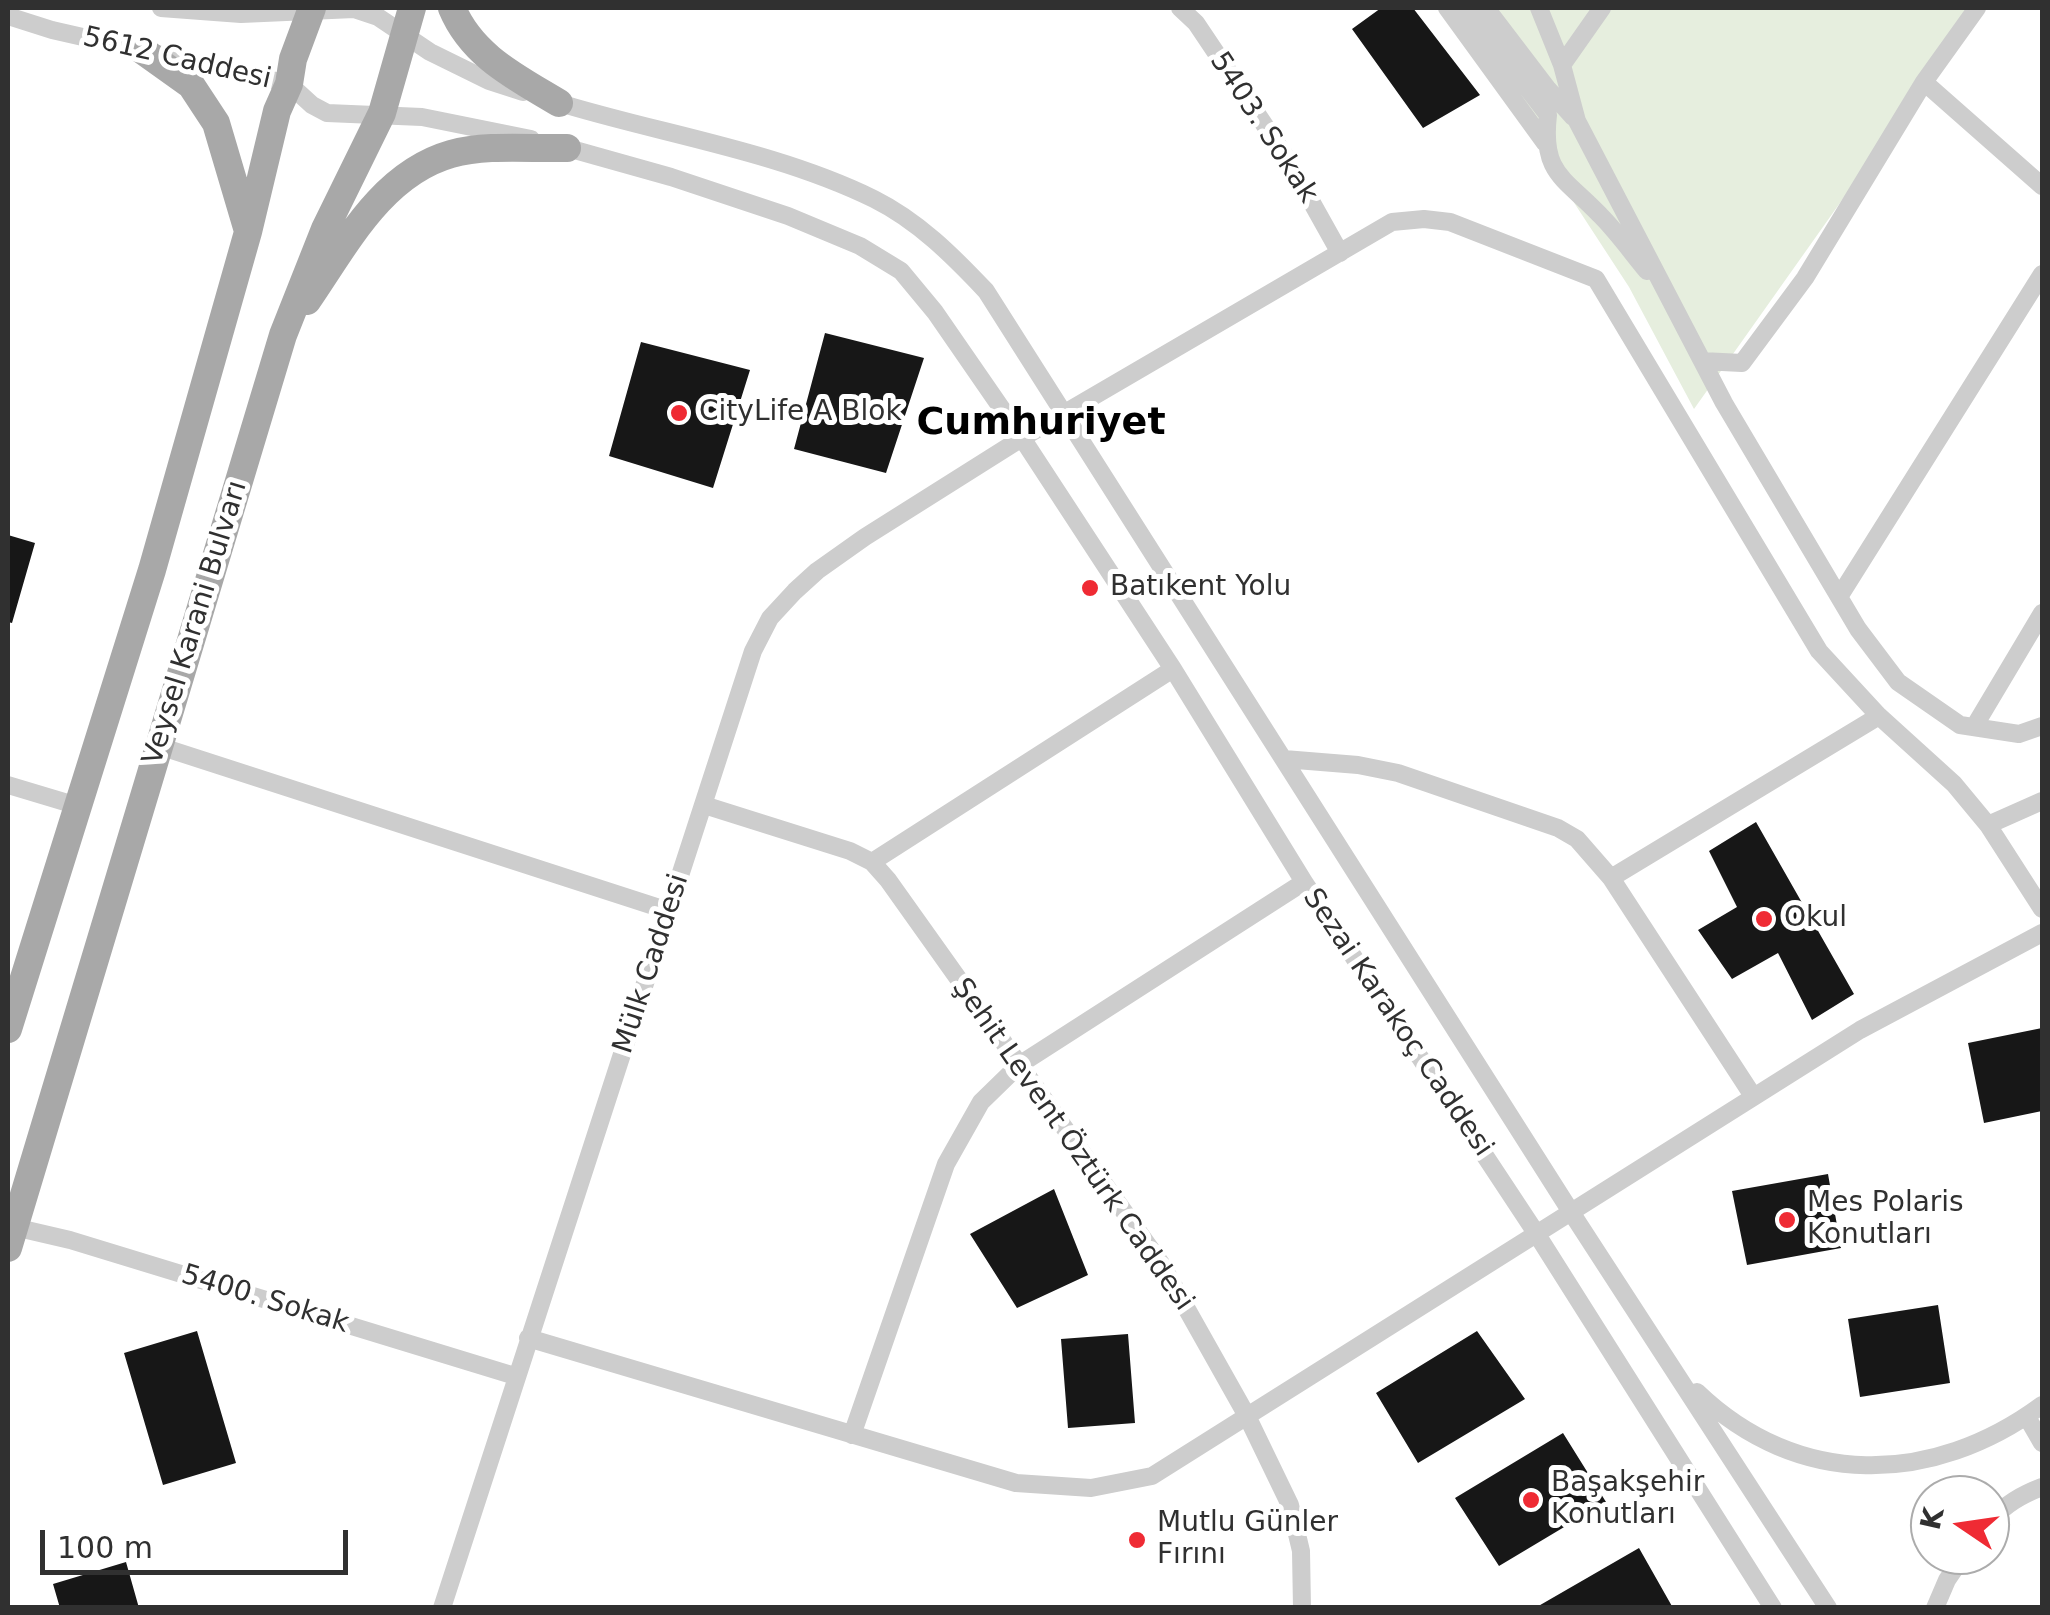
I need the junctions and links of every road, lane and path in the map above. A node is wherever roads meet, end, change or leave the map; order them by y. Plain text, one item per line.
1 (161, 8) edge
2 (412, 8) edge
3 (452, 8) edge
4 (1180, 8) edge
5 (1446, 8) edge
6 (1466, 8) edge
7 (1486, 8) edge
8 (1539, 8) edge
9 (1602, 8) edge
10 (1977, 8) edge
11 (311, 9) edge
12 (8, 16) edge
13 (406, 37) junction
14 (142, 50) junction
15 (1562, 65) junction
16 (1924, 82) junction
17 (288, 84) junction
18 (559, 103) junction
19 (382, 113) junction
20 (1577, 121) junction
21 (1545, 143) junction
22 (567, 148) junction
23 (2042, 186) edge
24 (248, 232) junction
25 (1340, 253) junction
26 (2042, 274) edge
27 (1670, 300) junction
28 (283, 335) junction
29 (1702, 362) junction
30 (1064, 414) junction
31 (1022, 438) junction
32 (1839, 597) junction
33 (2042, 613) edge
34 (1172, 669) junction
35 (1879, 716) junction
36 (2042, 726) edge
37 (1974, 728) junction
38 (159, 746) junction
39 (1284, 759) junction
40 (8, 785) edge
41 (2042, 801) edge
42 (704, 805) junction
43 (78, 806) junction
44 (1988, 825) junction
45 (872, 862) junction
46 (1611, 878) junction
47 (1304, 882) junction
48 (2042, 909) edge
49 (669, 911) junction
50 (2042, 933) edge
51 (8, 1022) edge
52 (1019, 1064) junction
53 (1753, 1096) junction
54 (1571, 1212) junction
55 (1536, 1234) junction
56 (11, 1237) edge
57 (528, 1338) junction
58 (1674, 1370) junction
59 (515, 1376) junction
60 (2042, 1405) edge
61 (1246, 1416) junction
62 (2027, 1417) junction
63 (852, 1435) junction
64 (2042, 1443) edge
65 (2042, 1487) edge
66 (2010, 1503) edge
67 (1950, 1575) edge
68 (442, 1608) edge
69 (1302, 1608) edge
70 (1773, 1608) edge
71 (1828, 1608) edge
72 (1935, 1608) edge

1 - 11 street, 5612 Caddesi
2 - 13 main road, Veysel Karani Bulvarı
3 - 18 main road
4 - 25 street, 5403. Sokak
5 - 21 street
6 - 21 street
7 - 20 street
8 - 15 street
9 - 15 street
10 - 16 street
11 - 13 street
11 - 17 main road, Veysel Karani Bulvarı
12 - 14 street, 5612 Caddesi
13 - 18 street
13 - 19 main road, Veysel Karani Bulvarı
14 - 17 street, 5612 Caddesi
14 - 24 main road
15 - 20 street
16 - 23 street
16 - 29 street
17 - 19 street
17 - 24 main road, Veysel Karani Bulvarı
18 - 30 street
19 - 22 street, Sezai Karakoç Caddesi
19 - 28 main road, Veysel Karani Bulvarı
20 - 27 street
21 - 27 street
22 - 28 main road
22 - 31 street, Sezai Karakoç Caddesi
24 - 43 main road, Veysel Karani Bulvarı
25 - 30 street, Mülk Caddesi
25 - 35 street, Mülk Caddesi
26 - 32 street
27 - 29 street
28 - 38 main road, Veysel Karani Bulvarı
29 - 32 street
30 - 31 street, Mülk Caddesi
30 - 39 street
31 - 34 street, Sezai Karakoç Caddesi
31 - 42 street, Mülk Caddesi
32 - 37 street
33 - 37 street
34 - 45 street
34 - 47 street, Sezai Karakoç Caddesi
35 - 44 street, Mülk Caddesi
35 - 46 street
36 - 37 street
38 - 49 street
38 - 56 main road, Veysel Karani Bulvarı
39 - 46 street
39 - 54 street
40 - 43 street
41 - 44 street
42 - 45 street
42 - 49 street, Mülk Caddesi
43 - 51 main road, Veysel Karani Bulvarı
44 - 48 street, Mülk Caddesi
45 - 52 street, Şehit Levent Öztürk Caddesi
46 - 53 street
47 - 52 street
47 - 55 street, Sezai Karakoç Caddesi
49 - 57 street, Mülk Caddesi
50 - 53 street
52 - 61 street, Şehit Levent Öztürk Caddesi
52 - 63 street
53 - 54 street
54 - 55 street
54 - 58 street
55 - 61 street
55 - 70 street, Sezai Karakoç Caddesi
56 - 59 street, 5400. Sokak
57 - 59 street, Mülk Caddesi
57 - 63 street
58 - 62 street
58 - 71 street
59 - 68 street, Mülk Caddesi
60 - 62 street
61 - 63 street
61 - 69 street, Şehit Levent Öztürk Caddesi
62 - 64 street
65 - 66 street
67 - 72 street

